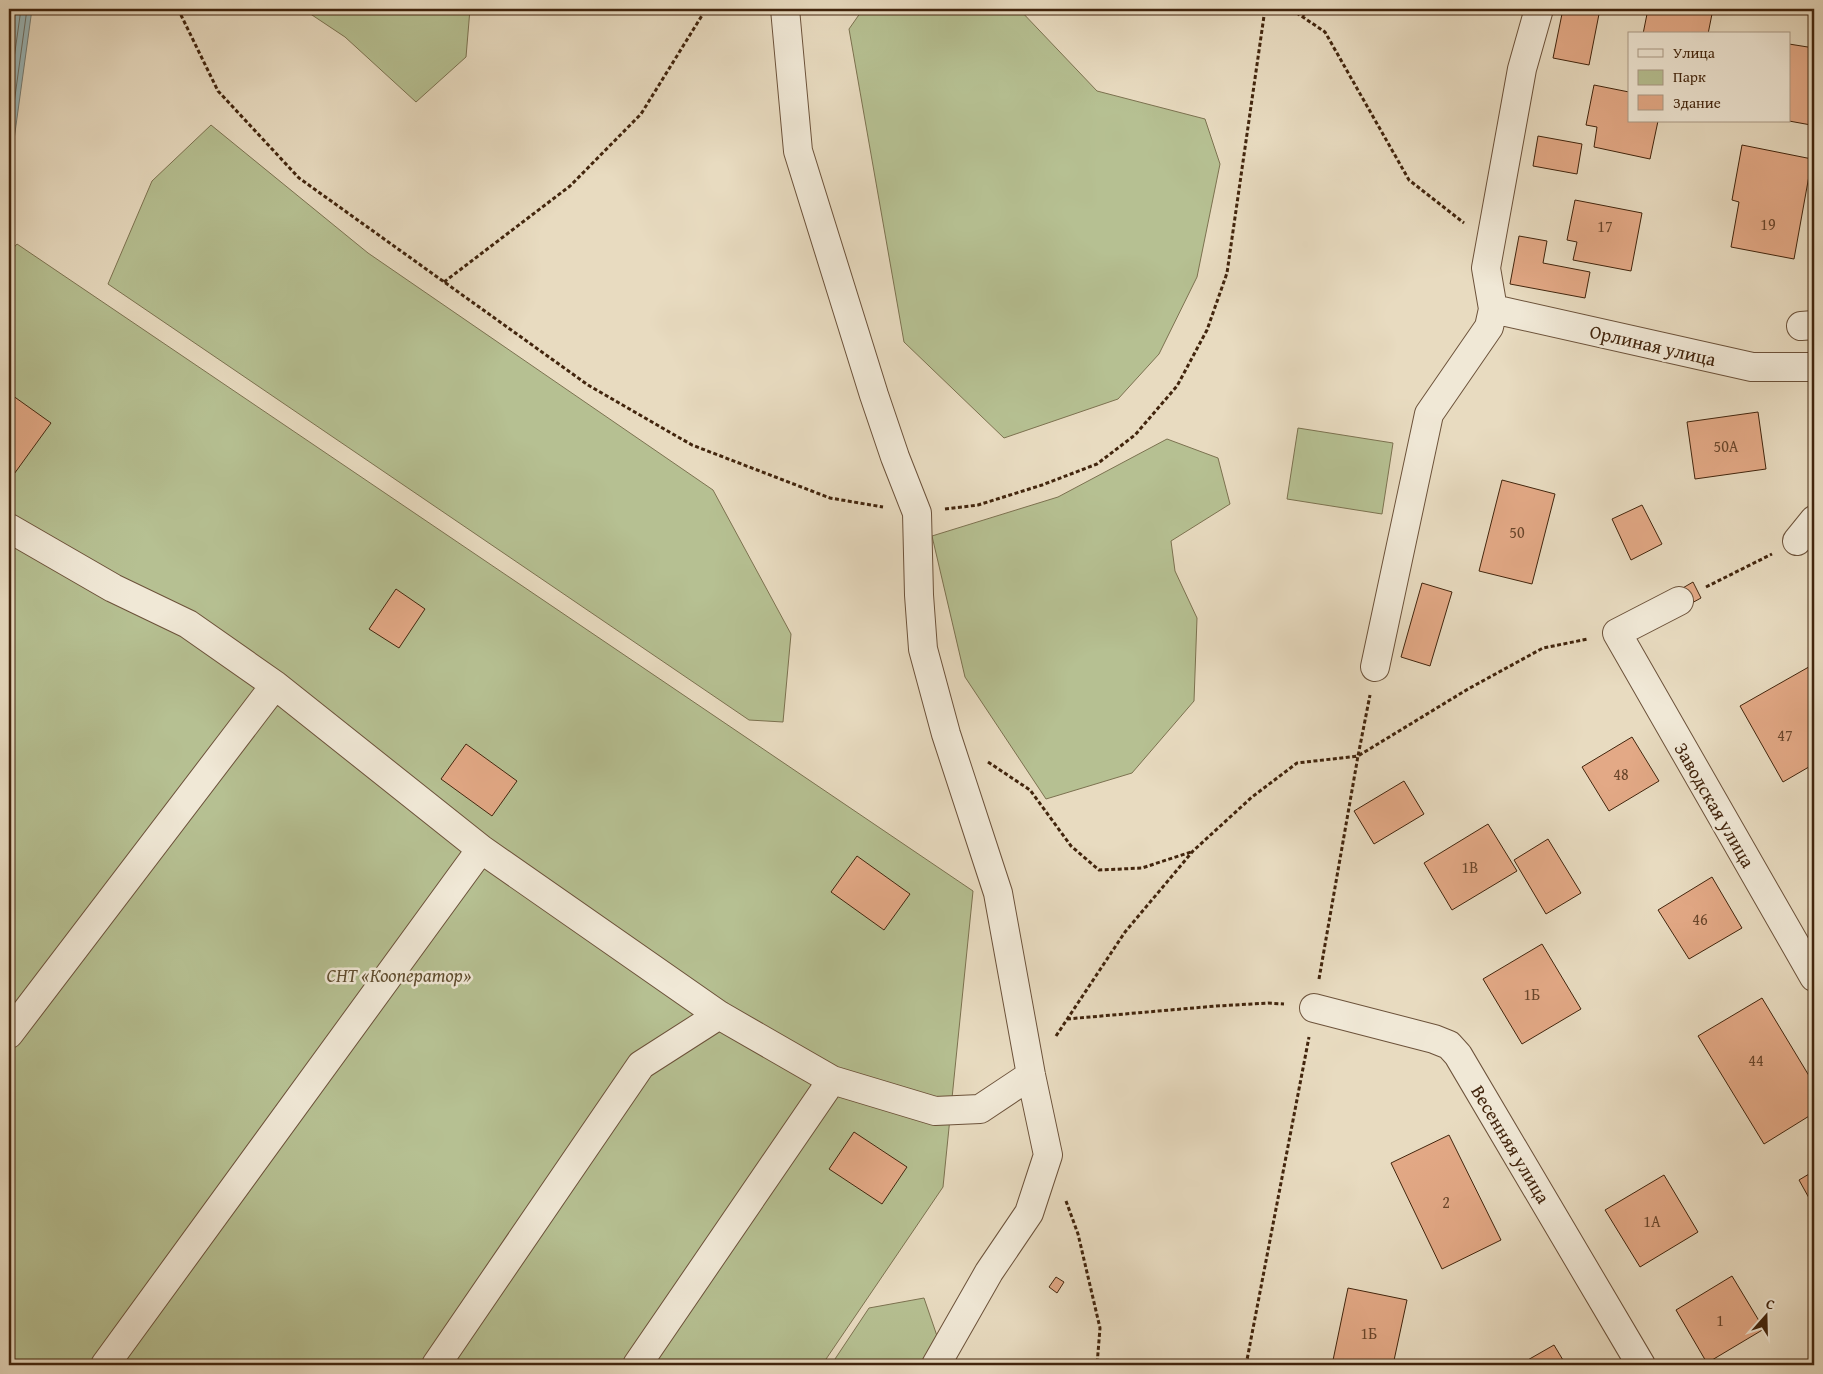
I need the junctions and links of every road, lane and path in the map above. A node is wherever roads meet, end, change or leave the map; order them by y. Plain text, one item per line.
1 (178, 9) edge
2 (706, 9) edge
3 (785, 9) edge
4 (1265, 9) edge
5 (1291, 9) edge
6 (1311, 9) edge
7 (1539, 9) edge
8 (1303, 15) junction
9 (1490, 244) junction
10 (444, 282) junction
11 (1493, 309) junction
12 (1814, 367) edge
13 (917, 513) junction
14 (1814, 520) edge
15 (9, 528) edge
16 (1797, 541) joint
17 (1679, 601) joint
18 (1617, 633) junction
19 (1375, 667) joint
20 (275, 685) junction
21 (1358, 756) junction
22 (984, 760) dead end
23 (481, 849) junction
24 (1193, 851) junction
25 (1814, 977) edge
26 (1314, 1008) junction
27 (719, 1014) junction
28 (1067, 1019) junction
29 (9, 1034) edge
30 (1031, 1074) junction
31 (832, 1080) junction
32 (1065, 1199) dead end
33 (105, 1365) edge
34 (436, 1365) edge
35 (638, 1365) edge
36 (936, 1365) edge
37 (1097, 1365) edge
38 (1246, 1365) edge
39 (1641, 1365) edge

1 - 10 path
2 - 10 path
3 - 13 street
4 - 13 path
5 - 8 path
6 - 8 path
7 - 9 street
8 - 9 path
9 - 11 street
10 - 13 path
11 - 12 street, Орлиная улица
11 - 19 street
13 - 30 street
14 - 16 street
15 - 20 street
16 - 17 path
17 - 18 street
18 - 21 path
18 - 25 street, Заводская улица
19 - 21 path
20 - 23 street
20 - 29 street
21 - 24 path
21 - 26 path
22 - 24 path
23 - 27 street
23 - 33 street
24 - 28 path
26 - 28 path
26 - 38 path
26 - 39 street, Весенняя улица
27 - 31 street
27 - 34 street
28 - 30 path
30 - 31 street
30 - 36 street
31 - 35 street
32 - 37 path

